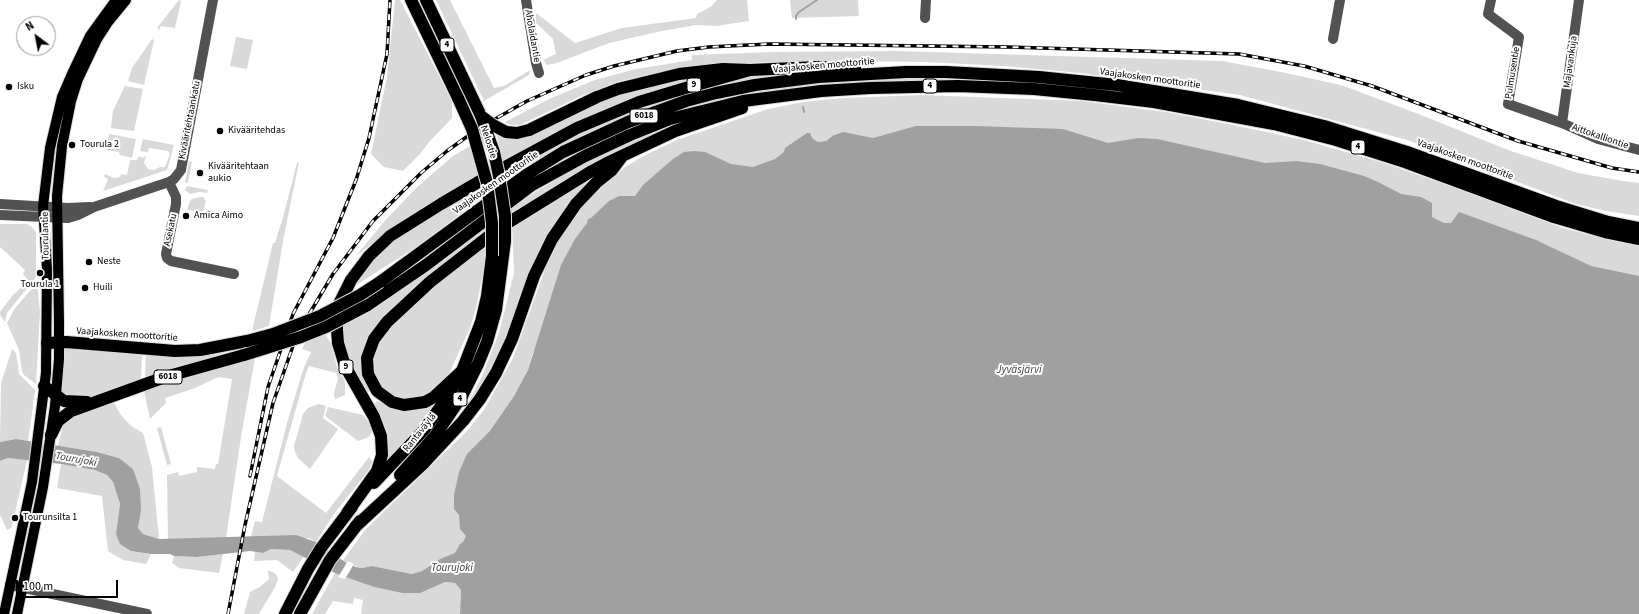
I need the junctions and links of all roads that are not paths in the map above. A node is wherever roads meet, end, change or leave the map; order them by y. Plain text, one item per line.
1 (116, 0) edge
2 (126, 0) edge
3 (213, 0) edge
4 (426, 0) edge
5 (526, 0) edge
6 (926, 0) edge
7 (1340, 0) edge
8 (1490, 0) edge
9 (1579, 0) edge
10 (412, 2) edge
11 (925, 18) dead end
12 (1333, 39) dead end
13 (750, 70) junction
14 (906, 72) junction
15 (539, 73) dead end
16 (773, 96) junction
17 (481, 116) junction
18 (1562, 123) junction
19 (1639, 150) edge
20 (624, 155) junction
21 (169, 182) junction
22 (0, 204) edge
23 (43, 206) junction
24 (57, 207) junction
25 (94, 207) junction
26 (0, 214) edge
27 (44, 217) junction
28 (57, 218) junction
29 (1639, 228) edge
30 (1639, 239) edge
31 (505, 241) joint
32 (234, 274) dead end
33 (59, 342) junction
34 (47, 343) junction
35 (462, 371) junction
36 (44, 386) junction
37 (56, 395) junction
38 (93, 402) junction
39 (56, 421) junction
40 (51, 435) joint
41 (347, 513) junction
42 (355, 527) junction
43 (10, 585) junction
44 (23, 588) junction
45 (109, 610) edge
46 (4, 614) edge
47 (17, 614) edge
48 (147, 614) edge
49 (285, 614) edge
50 (300, 614) edge

1 - 23 main road, Tourulantie
2 - 24 main road, Tourulantie
3 - 21 street, Kivääritehtaankatu
4 - 17 highway, Nelostie / 4
5 - 15 street, Aholaidantie
6 - 11 street
7 - 12 street
8 - 18 street, Pulmusentie
9 - 18 street, Majavankuja
10 - 35 highway, Nelostie / 4, bridge
13 - 14 highway, 4
13 - 17 highway, 4, bridge
13 - 41 highway, 9
14 - 29 highway, Vaajakosken moottoritie / 4
14 - 33 highway, Vaajakosken moottoritie / 6018, bridge
16 - 20 highway, 4
16 - 30 highway, 4
16 - 38 highway, 6018, bridge
17 - 31 highway, Nelostie / 4, bridge
18 - 19 street, Aittokalliontie
20 - 35 highway, 4
20 - 42 highway
21 - 25 street
21 - 32 street, Asekatu
22 - 23 street
23 - 24 street
23 - 27 main road, Tourulantie
24 - 25 street
24 - 28 main road, Tourulantie
25 - 28 street
26 - 27 street
27 - 28 street
27 - 34 main road, Tourulantie
28 - 33 main road, Tourulantie
31 - 42 highway, Rantaväylä / 4
33 - 34 highway, 6018
33 - 37 main road, Tourulantie
34 - 36 main road, Tourulantie
35 - 41 highway, Rantaväylä / 9
36 - 37 highway
36 - 43 main road, Tourulantie
37 - 38 highway
37 - 39 main road, Tourulantie
38 - 39 highway, 6018
39 - 40 highway, 6018
40 - 44 main road
41 - 49 highway, Rantaväylä / 9
42 - 50 highway, Rantaväylä
43 - 44 street
43 - 46 main road, Tourulantie
44 - 45 street
44 - 47 main road
45 - 48 street

